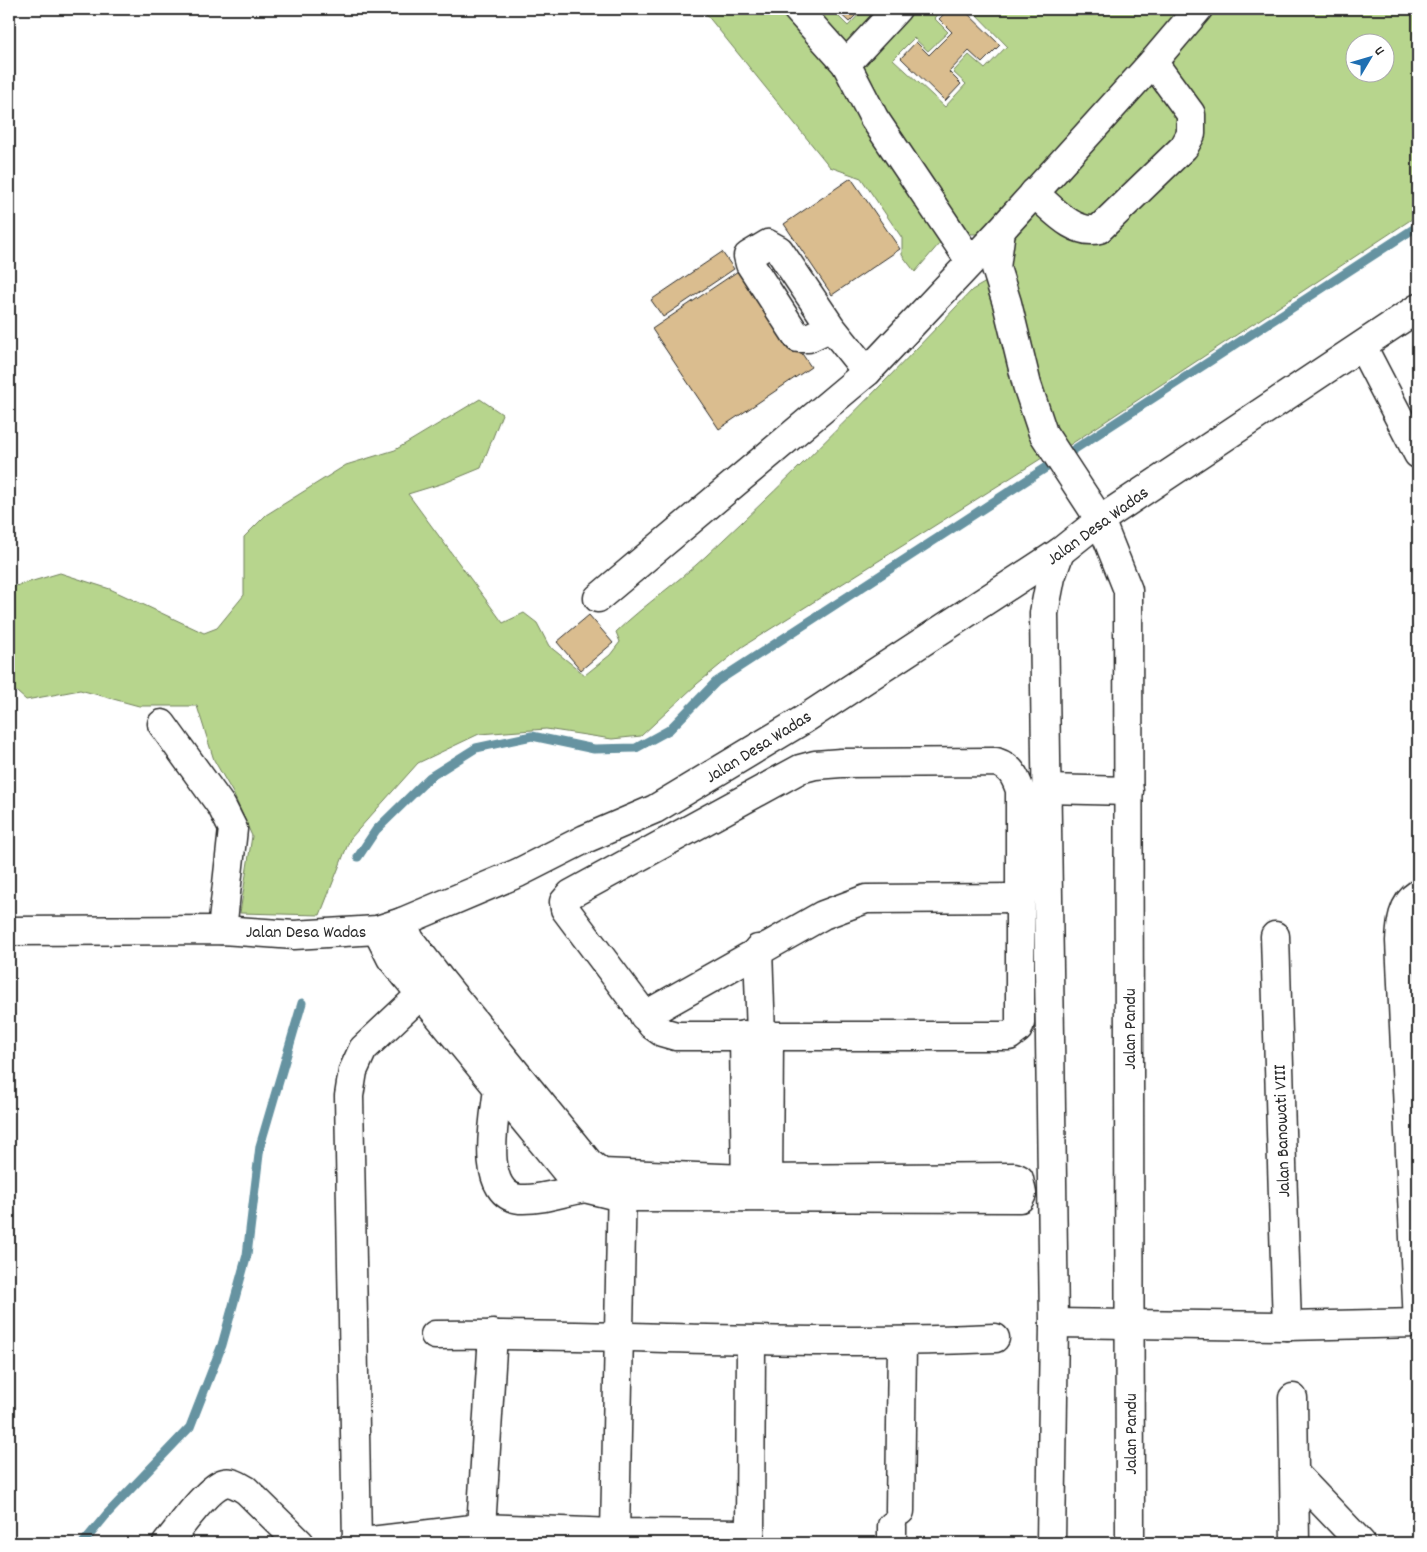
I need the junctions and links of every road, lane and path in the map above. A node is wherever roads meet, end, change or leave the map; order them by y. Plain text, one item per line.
1 (797, 9) edge
2 (898, 9) edge
3 (1198, 9) edge
4 (1153, 62) junction
5 (846, 64) junction
6 (1034, 193) junction
7 (1001, 230) junction
8 (970, 261) junction
9 (1418, 308) edge
10 (831, 327) dead end
11 (1362, 346) junction
12 (867, 372) junction
13 (1418, 454) edge
14 (1100, 520) junction
15 (1060, 552) junction
16 (598, 598) dead end
17 (162, 724) dead end
18 (1046, 789) junction
19 (1129, 791) junction
20 (1418, 894) edge
21 (1021, 898) junction
22 (389, 926) junction
23 (222, 930) junction
24 (9, 931) edge
25 (1274, 936) dead end
26 (758, 950) junction
27 (430, 986) junction
28 (644, 1016) junction
29 (758, 1035) junction
30 (1411, 1050) edge
31 (527, 1087) junction
32 (498, 1090) junction
33 (607, 1183) junction
34 (987, 1188) dead end
35 (757, 1189) junction
36 (1418, 1323) edge
37 (1054, 1324) junction
38 (1130, 1326) junction
39 (1287, 1326) junction
40 (493, 1334) junction
41 (434, 1335) dead end
42 (618, 1338) junction
43 (995, 1338) dead end
44 (751, 1342) junction
45 (902, 1342) junction
46 (1293, 1398) dead end
47 (1296, 1475) junction
48 (895, 1526) edge
49 (481, 1528) junction
50 (615, 1533) junction
51 (167, 1543) edge
52 (300, 1543) edge
53 (356, 1543) edge
54 (1051, 1543) edge
55 (1130, 1543) edge
56 (1296, 1543) edge
57 (1361, 1543) edge

1 - 5 street
2 - 5 street
3 - 4 street
4 - 6 street
4 - 6 street
5 - 8 street
6 - 7 street
7 - 8 street
7 - 14 street, Jalan Pandu
8 - 12 street
9 - 11 street, Jalan Desa Wadas
10 - 12 street
11 - 13 street
11 - 14 street, Jalan Desa Wadas
12 - 16 street
14 - 15 street, Jalan Desa Wadas
14 - 19 street, Jalan Pandu
15 - 18 street
15 - 22 street, Jalan Desa Wadas
17 - 23 street
18 - 19 street
18 - 37 street
19 - 38 street, Jalan Pandu
20 - 30 street
21 - 26 street
21 - 28 street
21 - 29 street
22 - 23 street, Jalan Desa Wadas
22 - 27 street
23 - 24 street, Jalan Desa Wadas
25 - 39 street, Jalan Banowati VIII
26 - 28 street
26 - 29 street
27 - 31 street
27 - 32 street
27 - 53 street
28 - 29 street
29 - 35 street
30 - 36 street
31 - 32 street
31 - 33 street
32 - 33 street
32 - 33 street
33 - 35 street
33 - 42 street
34 - 35 street
36 - 39 street
37 - 38 street
37 - 54 street
38 - 39 street
38 - 55 street, Jalan Pandu
40 - 41 street
40 - 42 street
40 - 49 street
42 - 44 street
42 - 50 street
43 - 45 street
44 - 45 street
44 - 50 street
45 - 48 street
46 - 47 street
47 - 56 street
47 - 57 street
49 - 50 street
49 - 53 street
51 - 52 street

